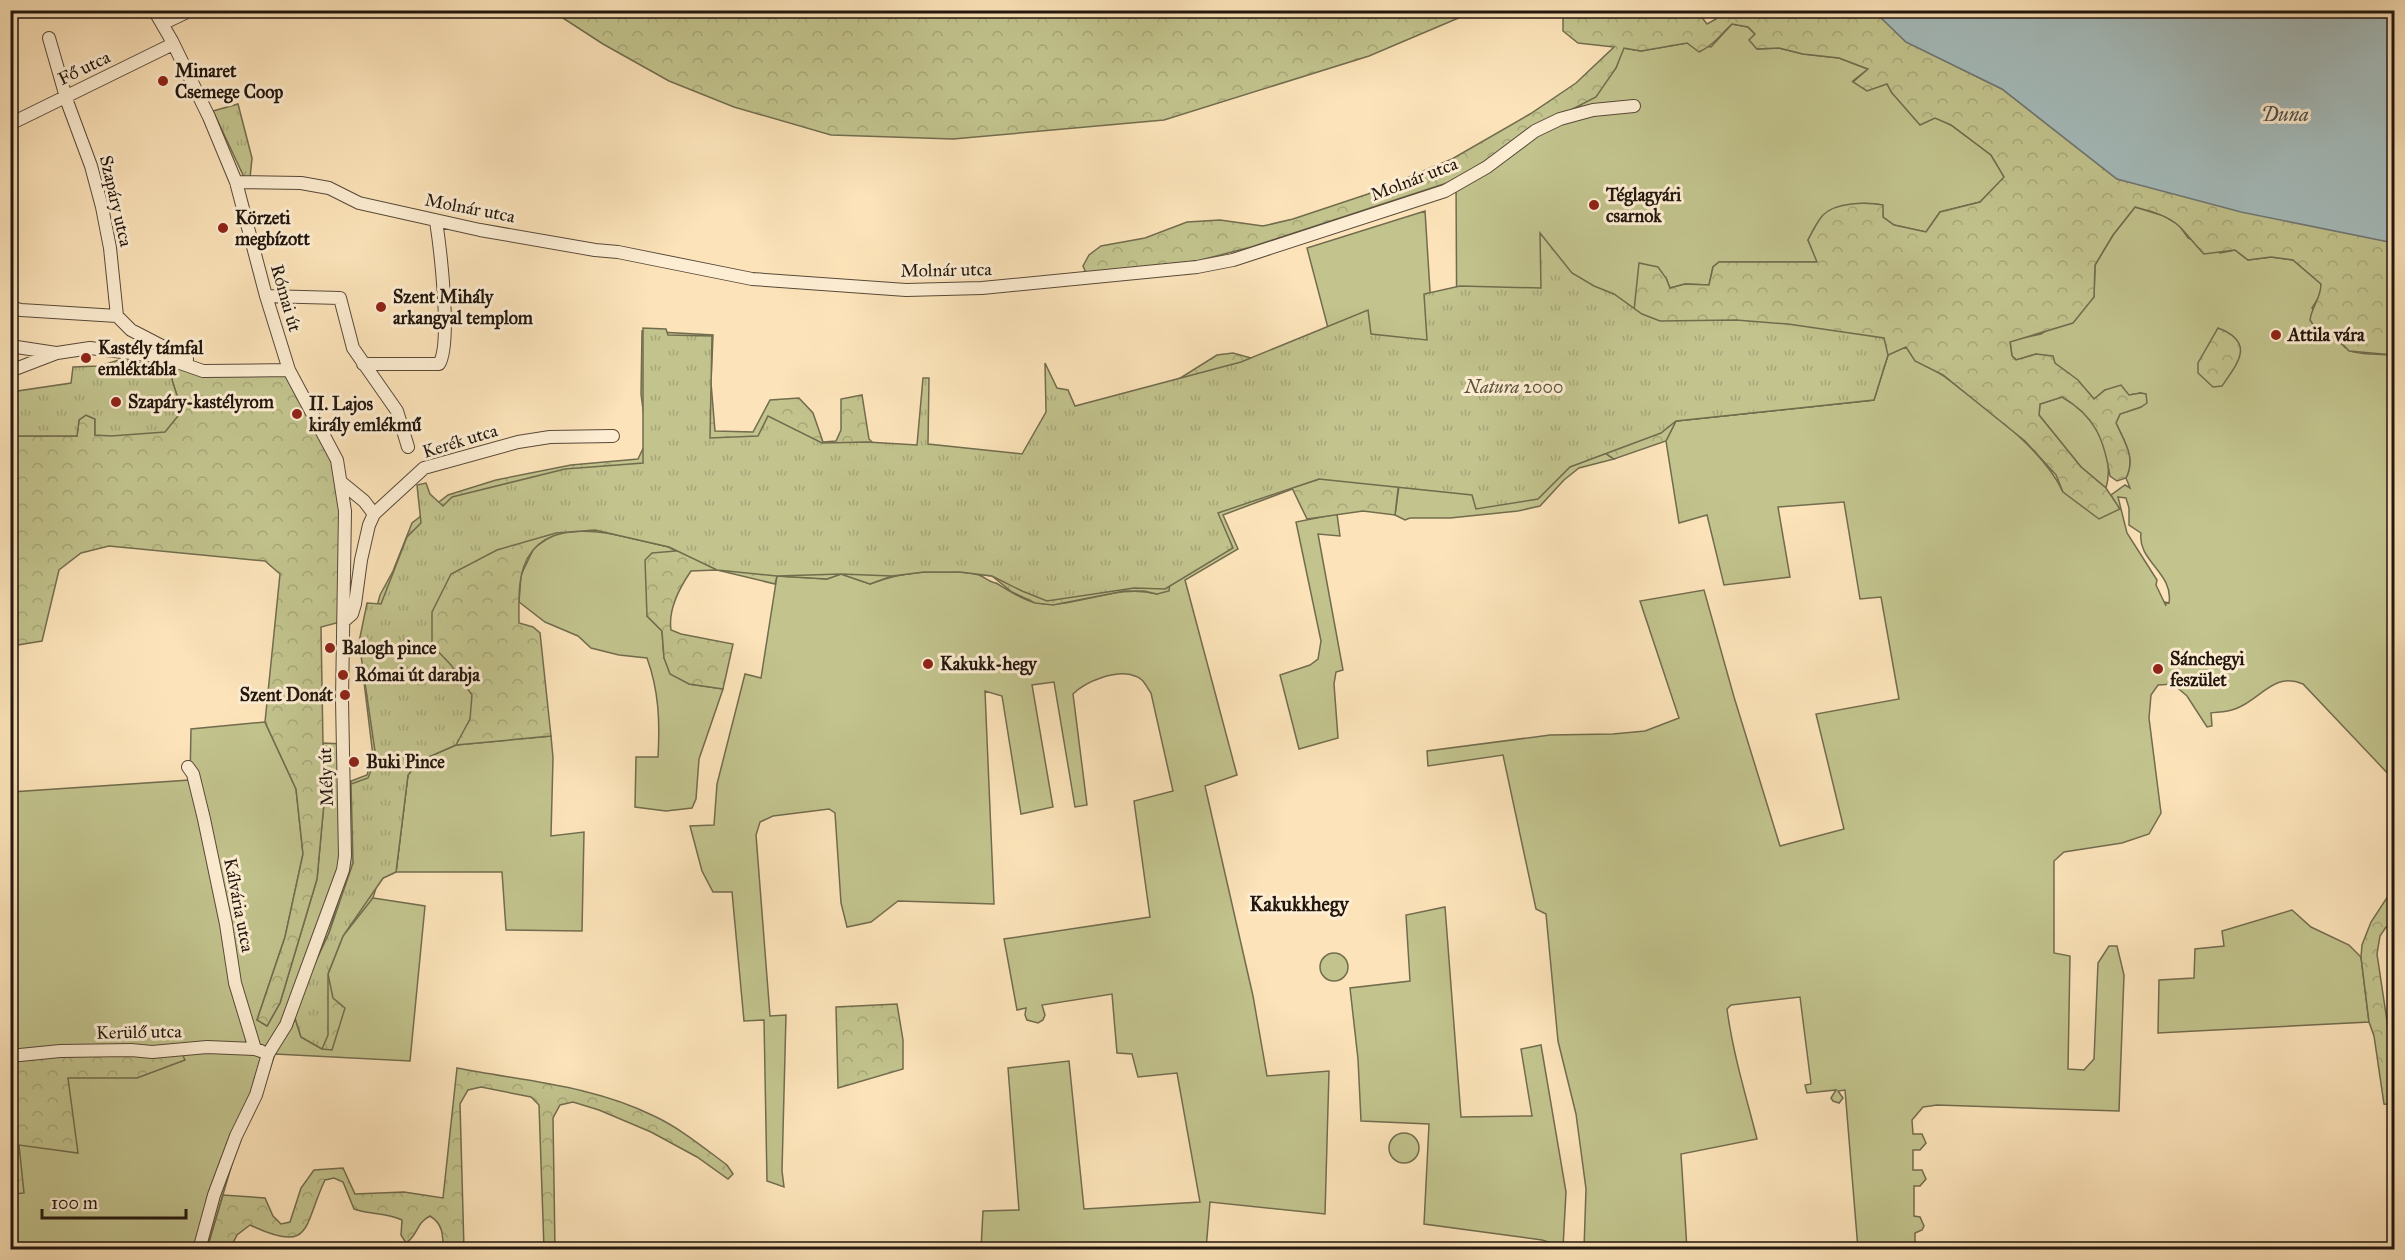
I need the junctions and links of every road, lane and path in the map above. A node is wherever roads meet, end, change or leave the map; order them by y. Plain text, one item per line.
1 (154, 10) edge
2 (191, 10) edge
3 (162, 24) junction
4 (49, 38) dead end
5 (173, 44) junction
6 (66, 97) junction
7 (1634, 106) dead end
8 (10, 124) edge
9 (236, 182) junction
10 (436, 221) junction
11 (266, 296) junction
12 (10, 307) edge
13 (117, 316) junction
14 (10, 346) edge
15 (57, 353) junction
16 (363, 364) junction
17 (289, 370) junction
18 (10, 371) edge
19 (206, 371) junction
20 (613, 436) dead end
21 (408, 447) dead end
22 (342, 483) junction
23 (375, 514) junction
24 (344, 621) junction
25 (188, 767) dead end
26 (255, 1049) junction
27 (268, 1054) junction
28 (10, 1056) edge
29 (199, 1250) edge

1 - 3 street, Római út
2 - 3 street
3 - 5 street, Római út
4 - 6 street, Szapáry utca
5 - 6 street, Fő utca
5 - 9 street, Római út
6 - 8 street, Fő utca
6 - 13 street, Szapáry utca
7 - 10 street, Molnár utca
9 - 10 street, Molnár utca
9 - 11 street, Római út
10 - 16 street
11 - 16 street
11 - 17 street, Római út
12 - 13 street
13 - 19 street
14 - 15 street
15 - 18 street
15 - 19 street
16 - 21 street
17 - 19 street
17 - 22 street, Római út
20 - 23 street, Kerék utca
22 - 23 street
22 - 24 street, Mély út
23 - 24 street, Kerék utca
24 - 27 street, Mély út
25 - 26 street, Kálvária utca
26 - 27 street, Kerülő utca
26 - 28 street, Kerülő utca
27 - 29 street, Mély út

